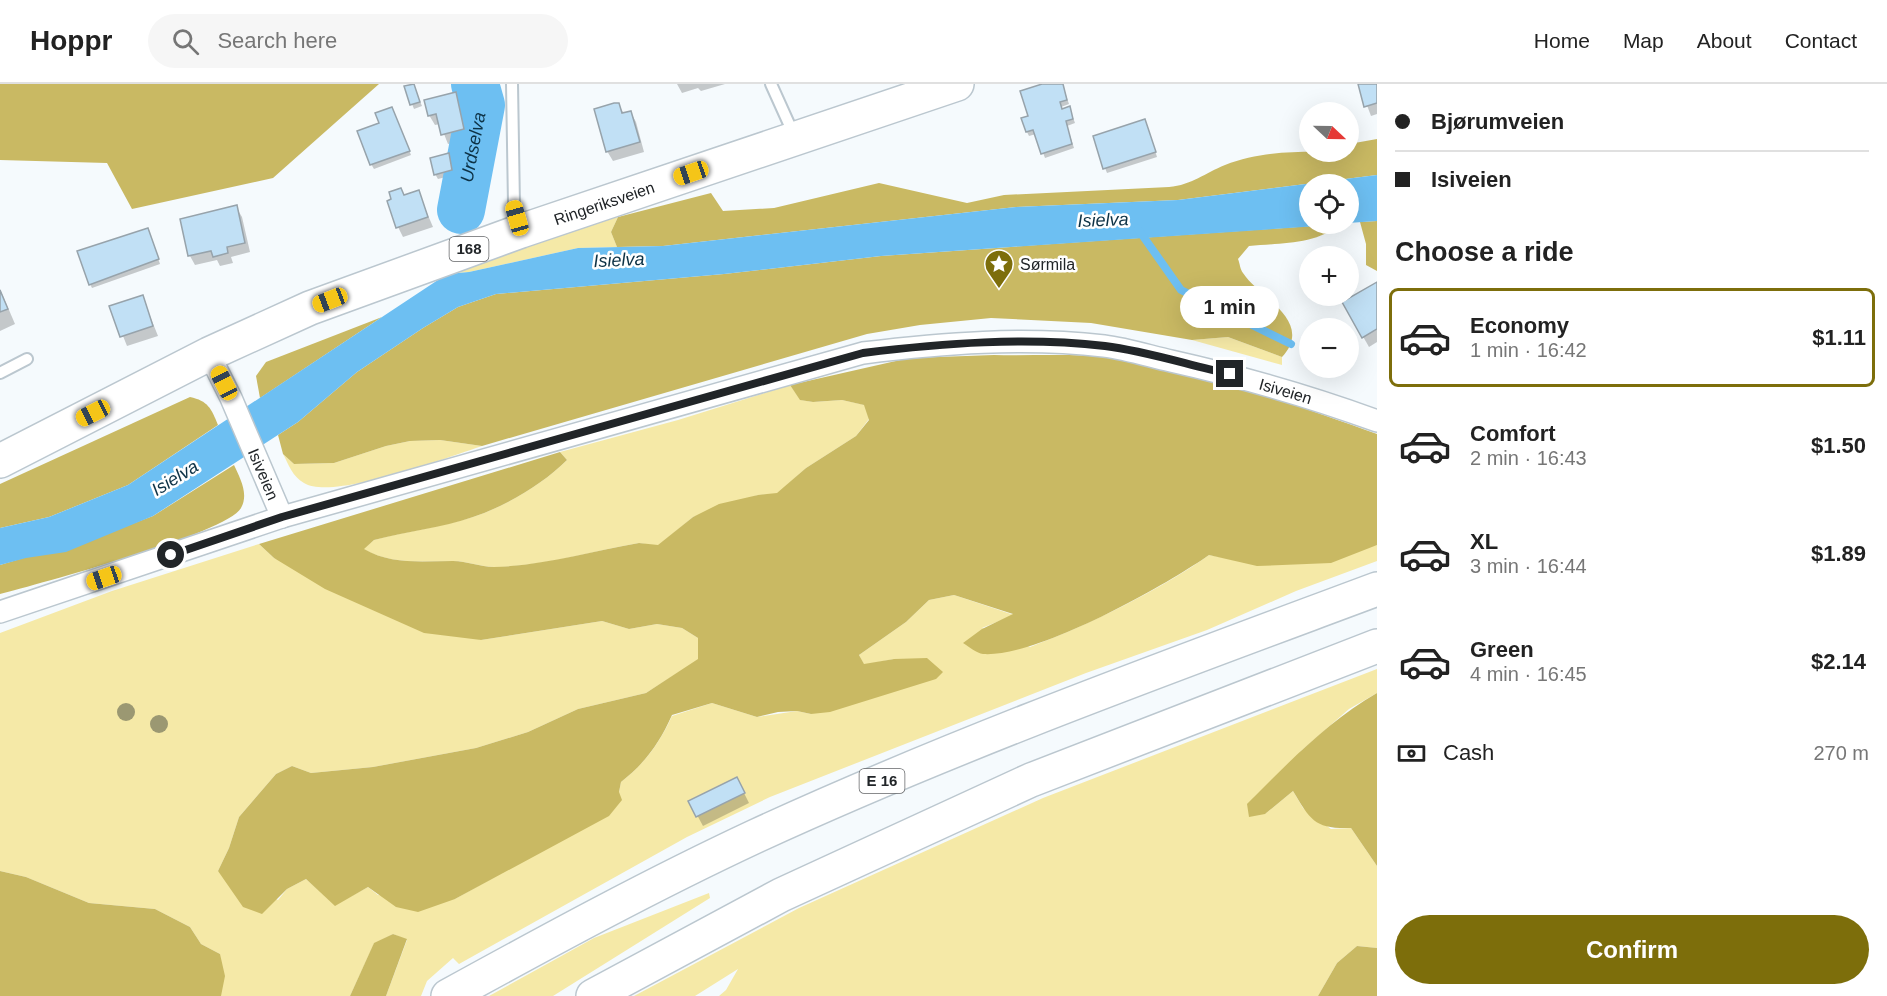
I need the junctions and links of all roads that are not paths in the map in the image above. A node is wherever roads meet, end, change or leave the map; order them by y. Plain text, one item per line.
1 (512, 84) edge
2 (771, 84) edge
3 (957, 84) edge
4 (795, 138) junction
5 (521, 231) junction
6 (209, 354) junction
7 (27, 359) dead end
8 (0, 373) edge
9 (1377, 421) edge
10 (0, 461) edge
11 (282, 517) junction
12 (1377, 589) edge
13 (0, 612) edge
14 (1366, 650) edge
15 (448, 996) edge
16 (593, 996) edge

1 - 5 lane
2 - 4 lane
3 - 4 main road, Ringeriksveien / 168
4 - 5 main road, Ringeriksveien / 168
5 - 6 main road, Ringeriksveien / 168
6 - 10 main road, Ringeriksveien / 168
6 - 11 street, Isiveien
7 - 8 lane
9 - 11 street, Isiveien
11 - 13 street
12 - 15 main road, E 16
14 - 16 main road

